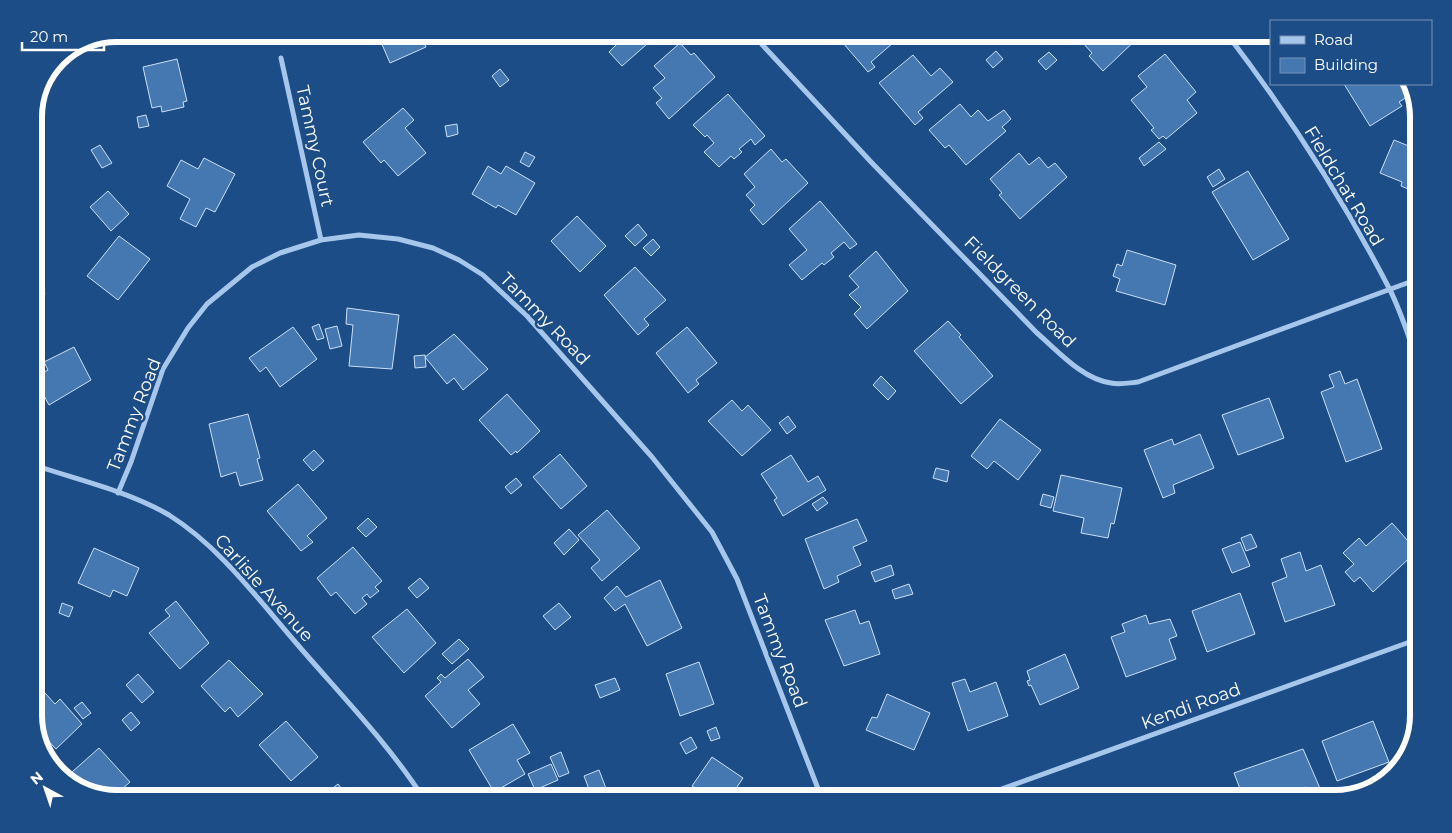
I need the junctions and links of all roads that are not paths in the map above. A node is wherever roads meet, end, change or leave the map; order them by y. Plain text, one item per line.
1 (761, 43) edge
2 (1234, 43) edge
3 (282, 58) dead end
4 (321, 240) junction
5 (1409, 282) edge
6 (1390, 290) junction
7 (1409, 341) edge
8 (43, 468) edge
9 (118, 493) junction
10 (1410, 642) edge
11 (417, 790) edge
12 (819, 790) edge
13 (999, 790) edge

1 - 6 street, Fieldgreen Road
2 - 6 street, Fieldchat Road
3 - 4 street, Tammy Court
4 - 9 street, Tammy Road
4 - 12 street, Tammy Road
5 - 6 street, Fieldgreen Road
6 - 7 street, Fieldchat Road
8 - 9 street, Carlisle Avenue
9 - 11 street, Carlisle Avenue
10 - 13 street, Kendi Road

